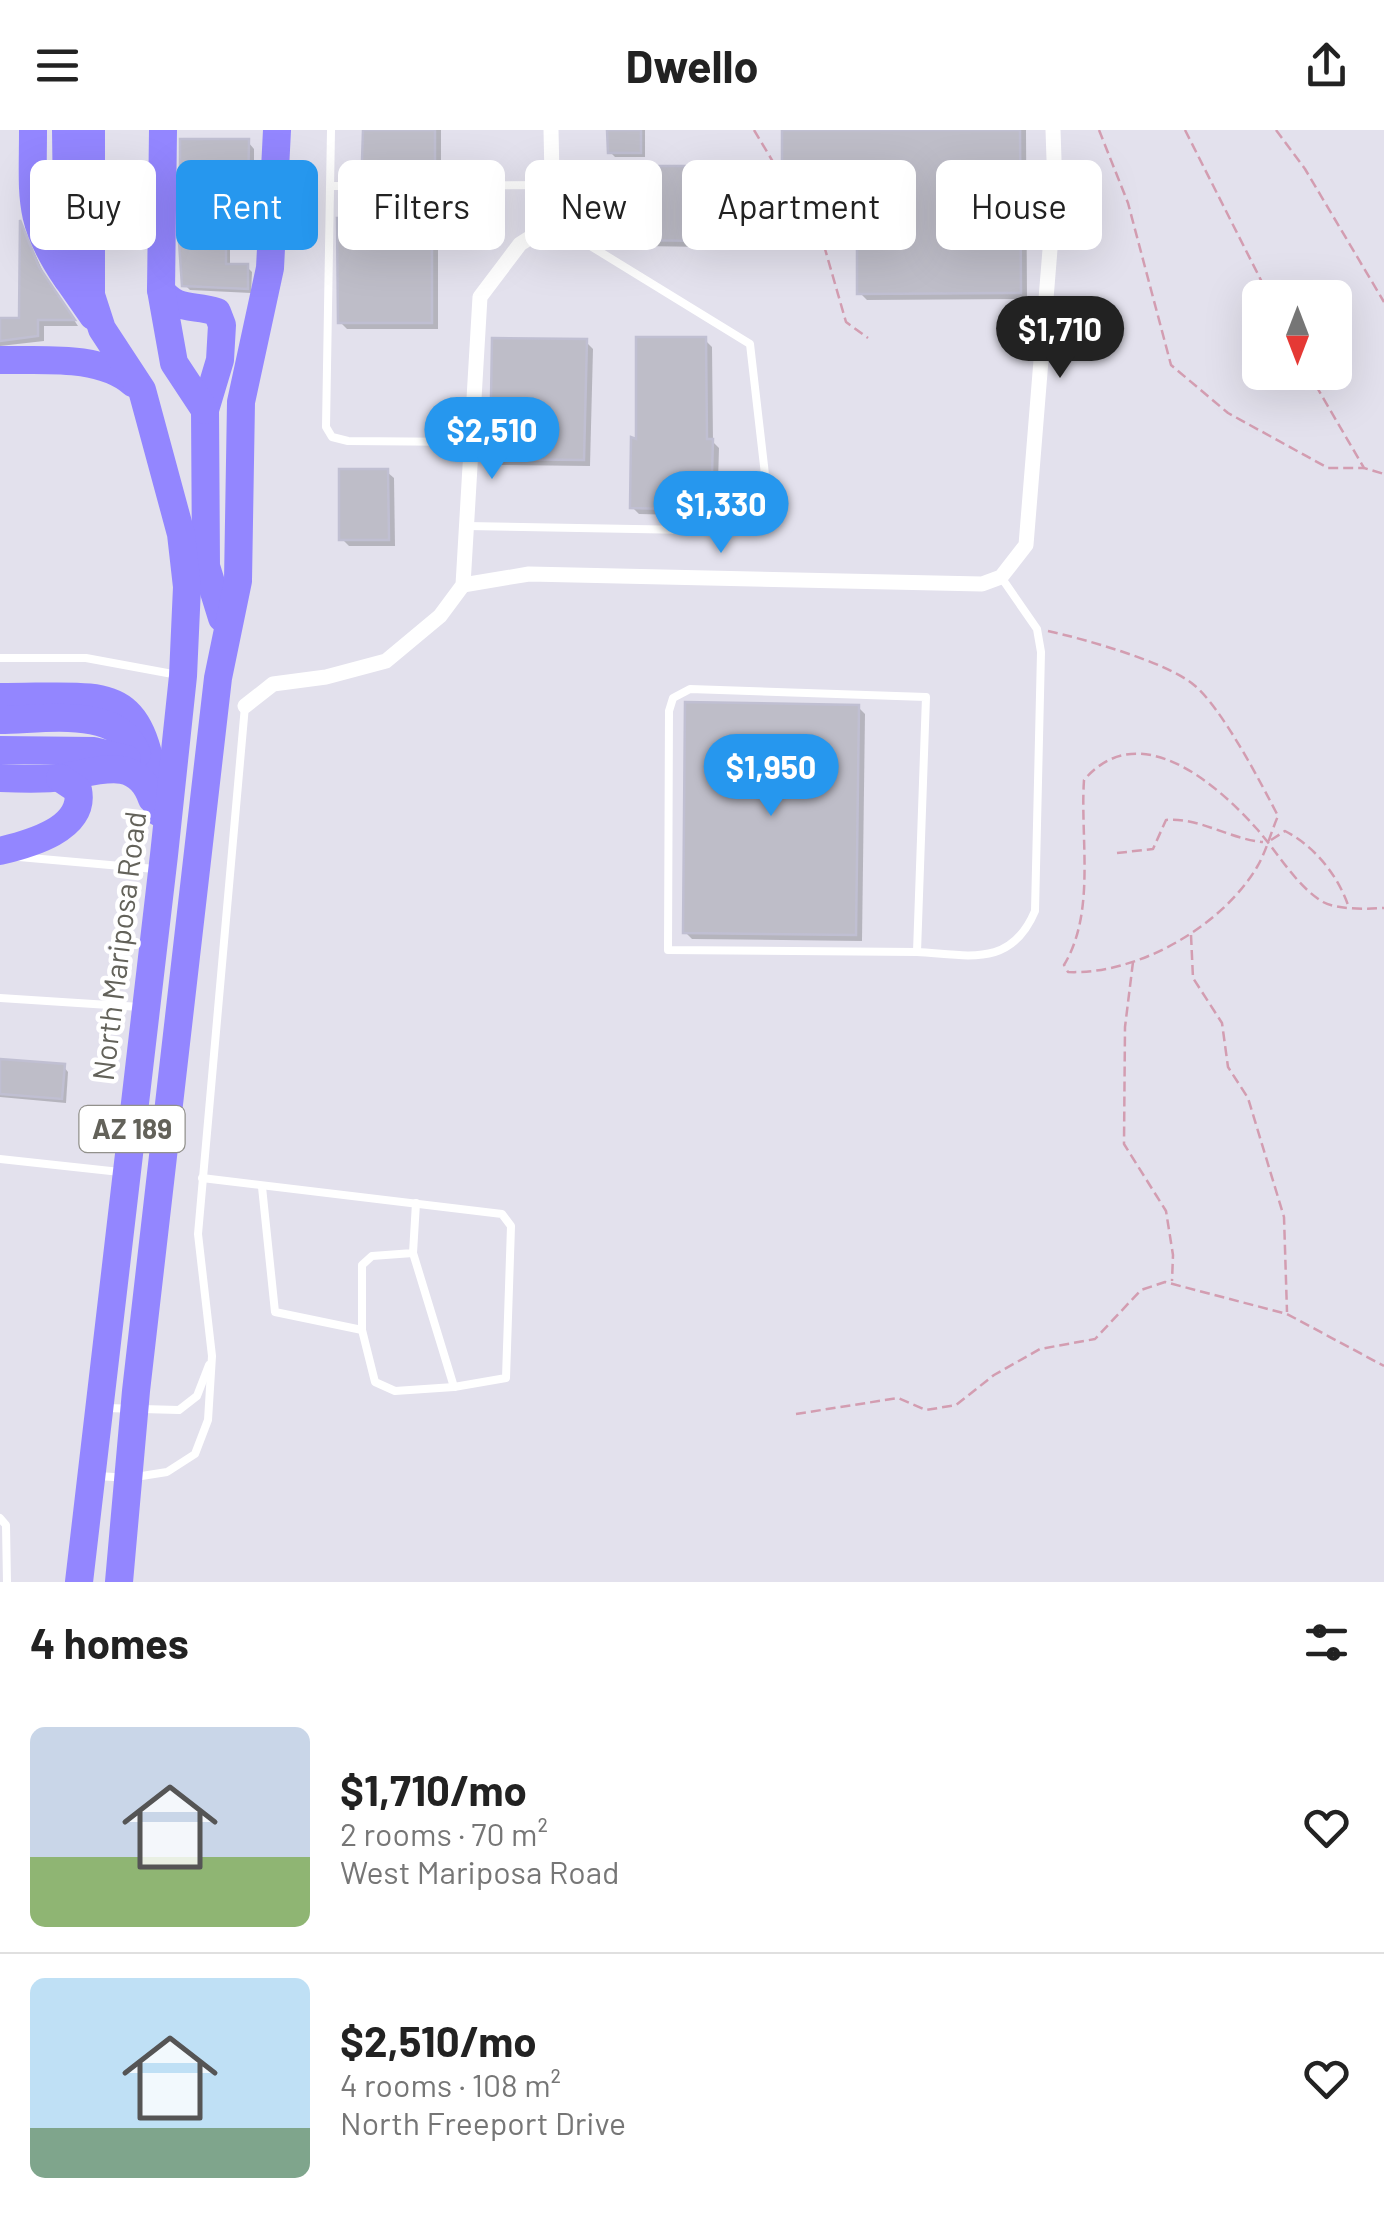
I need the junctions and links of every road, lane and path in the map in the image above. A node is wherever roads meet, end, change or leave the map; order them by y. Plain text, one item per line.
1 (33, 130) edge
2 (66, 130) edge
3 (91, 130) edge
4 (164, 130) edge
5 (276, 130) edge
6 (331, 130) edge
7 (551, 130) edge
8 (754, 130) edge
9 (1054, 130) edge
10 (1099, 130) edge
11 (1185, 130) edge
12 (1276, 130) edge
13 (552, 160) edge
14 (525, 185) edge
15 (332, 186) junction
16 (525, 241) edge
17 (598, 250) edge
18 (68, 280) junction
19 (1261, 280) edge
20 (161, 290) junction
21 (1384, 302) edge
22 (102, 329) junction
23 (868, 338) dead end
24 (250, 352) junction
25 (0, 360) edge
26 (142, 390) junction
27 (1318, 390) edge
28 (205, 410) junction
29 (472, 442) junction
30 (1364, 468) junction
31 (1384, 474) edge
32 (467, 526) junction
33 (1001, 577) junction
34 (463, 585) junction
35 (222, 618) junction
36 (1037, 629) junction
37 (222, 648) junction
38 (0, 658) edge
39 (183, 676) junction
40 (218, 678) junction
41 (0, 697) edge
42 (245, 706) joint
43 (0, 708) edge
44 (0, 720) edge
45 (0, 735) edge
46 (0, 750) edge
47 (0, 764) edge
48 (138, 766) junction
49 (0, 778) edge
50 (60, 778) junction
51 (1267, 843) junction
52 (1118, 853) dead end
53 (0, 854) edge
54 (162, 854) junction
55 (195, 874) junction
56 (1348, 906) junction
57 (1384, 908) edge
58 (1191, 934) junction
59 (917, 952) junction
60 (1134, 961) junction
61 (0, 998) edge
62 (146, 1008) junction
63 (179, 1012) junction
64 (0, 1160) edge
65 (126, 1172) junction
66 (202, 1178) junction
67 (262, 1187) junction
68 (416, 1203) junction
69 (413, 1254) junction
70 (1172, 1284) junction
71 (1287, 1314) junction
72 (362, 1330) junction
73 (212, 1356) junction
74 (1384, 1366) edge
75 (454, 1387) junction
76 (99, 1408) junction
77 (134, 1412) junction
78 (796, 1414) dead end
79 (90, 1475) junction
80 (129, 1478) junction
81 (0, 1518) edge
82 (7, 1582) edge
83 (79, 1582) edge
84 (119, 1582) edge

1 - 18 highway, AZ 189
2 - 18 highway
3 - 22 highway, AZ 189
4 - 20 highway
5 - 24 highway, AZ 189
6 - 15 lane
7 - 13 street
8 - 23 path
9 - 33 street
10 - 30 path
11 - 19 path
12 - 21 path
14 - 15 lane
15 - 29 lane
16 - 29 street
17 - 32 lane
18 - 22 highway, AZ 189
20 - 28 highway
20 - 28 highway, AZ 189
22 - 26 highway, AZ 189
24 - 35 highway, AZ 189
24 - 37 highway, AZ 189
25 - 26 highway
26 - 39 highway, AZ 189
27 - 30 path
28 - 35 highway, AZ 189
29 - 32 street
30 - 31 path
32 - 34 street
33 - 34 street
33 - 36 lane
34 - 42 street
35 - 37 highway, AZ 189
36 - 51 path
36 - 59 lane
37 - 40 highway, AZ 189
38 - 39 lane
39 - 40 highway
39 - 54 highway, North Mariposa Road / AZ 189
40 - 55 highway, AZ 189
41 - 48 highway
42 - 66 lane
43 - 48 highway
44 - 48 highway
45 - 48 highway
46 - 48 highway
47 - 48 highway
48 - 50 highway
48 - 54 highway
48 - 54 highway
49 - 50 highway
50 - 53 highway
51 - 52 path
51 - 56 path
51 - 56 path
51 - 58 path
51 - 60 path
53 - 54 lane
54 - 55 lane
54 - 62 highway, North Mariposa Road / AZ 189
55 - 63 highway, AZ 189
56 - 57 path
58 - 60 path
58 - 71 path
59 - 59 lane
60 - 70 path
61 - 62 lane
62 - 63 lane
62 - 65 highway, North Mariposa Road / AZ 189
63 - 77 highway, AZ 189
64 - 65 lane
65 - 76 highway, North Mariposa Road / AZ 189
66 - 67 lane
66 - 73 lane
67 - 68 lane
67 - 72 lane
68 - 69 lane
68 - 75 lane
69 - 72 lane
69 - 75 lane
70 - 71 path
70 - 78 path
71 - 74 path
72 - 75 lane
73 - 77 lane
73 - 80 lane
76 - 77 lane
76 - 79 highway, North Mariposa Road / AZ 189
77 - 80 highway, AZ 189
79 - 80 lane
79 - 83 highway, North Mariposa Road / AZ 189
80 - 84 highway, AZ 189
81 - 82 lane

